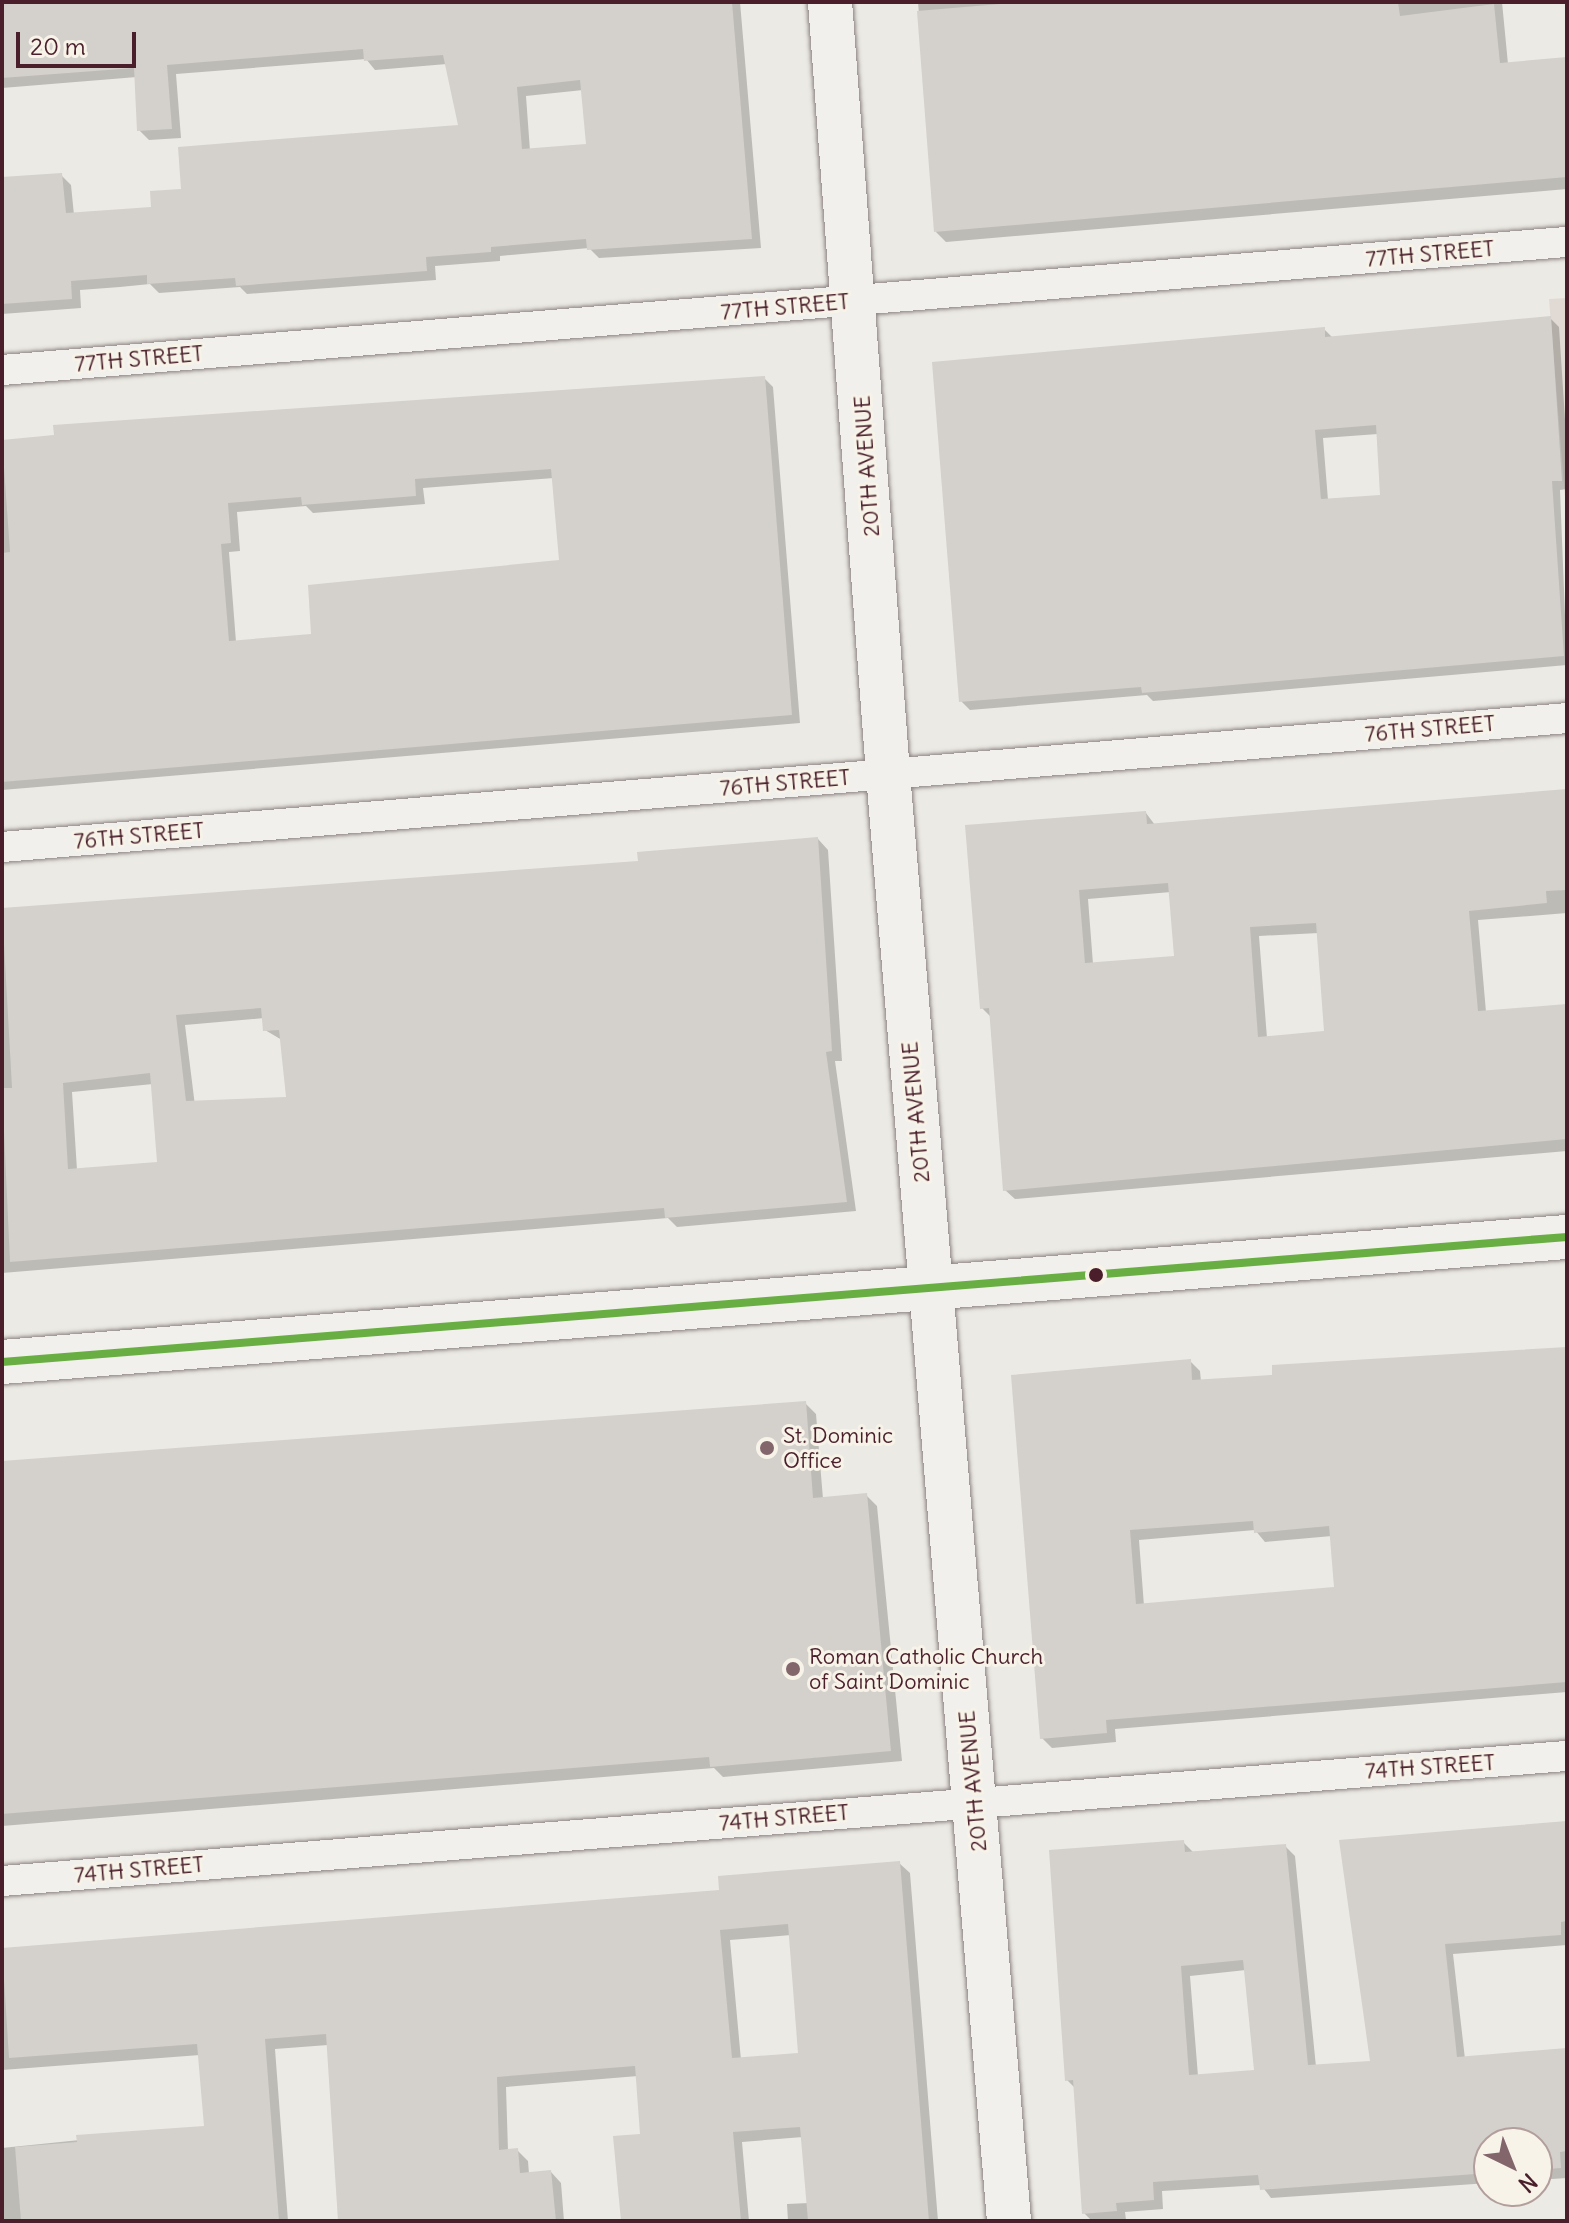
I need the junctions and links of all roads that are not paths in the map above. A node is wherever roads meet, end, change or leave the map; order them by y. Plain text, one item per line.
1 (830, 2) edge
2 (1567, 242) edge
3 (855, 302) junction
4 (2, 370) edge
5 (1567, 718) edge
6 (888, 774) junction
7 (2, 847) edge
8 (1567, 1237) edge
9 (930, 1288) junction
10 (2, 1362) edge
11 (1567, 1756) edge
12 (976, 1803) junction
13 (2, 1881) edge
14 (1009, 2221) edge

1 - 3 street, 20TH AVENUE
2 - 3 street, 77TH STREET
3 - 4 street, 77TH STREET
3 - 6 street, 20TH AVENUE
5 - 6 street, 76TH STREET
6 - 7 street, 76TH STREET
6 - 9 street, 20TH AVENUE
8 - 9 street
9 - 10 street
9 - 12 street, 20TH AVENUE
11 - 12 street, 74TH STREET
12 - 13 street, 74TH STREET
12 - 14 street, 20TH AVENUE

